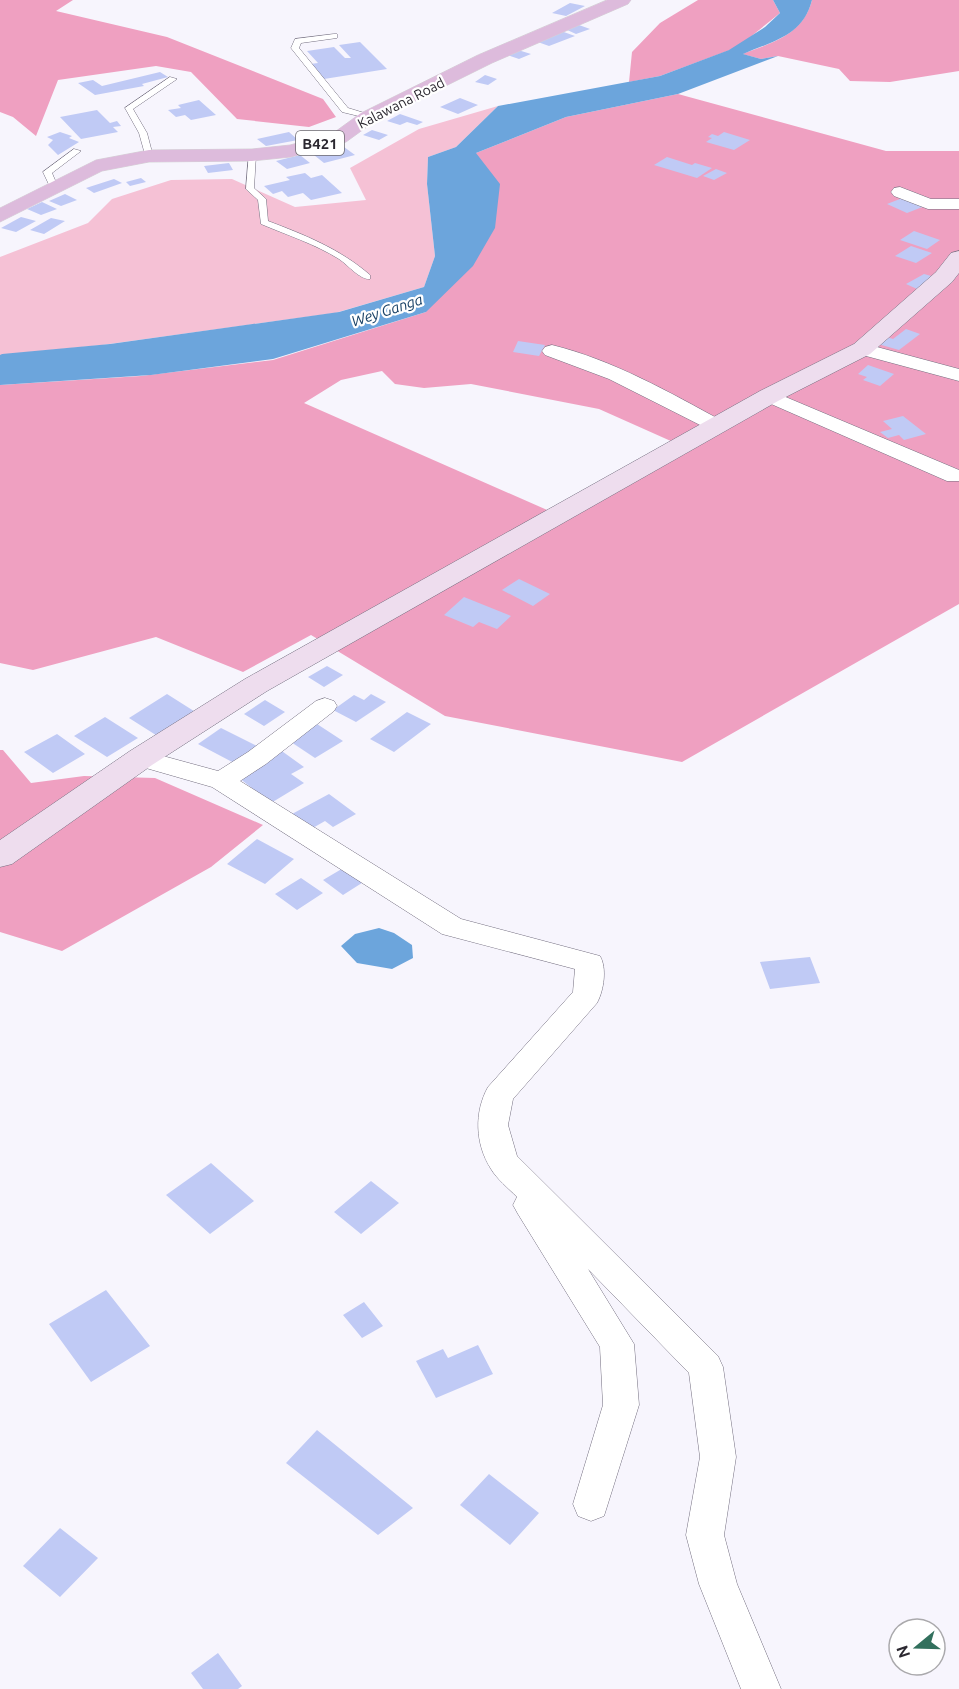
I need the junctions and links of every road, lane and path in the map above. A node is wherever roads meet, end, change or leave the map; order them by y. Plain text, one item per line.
1 (622, 0) edge
2 (334, 36) dead end
3 (173, 79) dead end
4 (368, 117) junction
5 (77, 152) dead end
6 (252, 155) junction
7 (149, 156) junction
8 (54, 187) junction
9 (900, 192) dead end
10 (959, 204) edge
11 (0, 216) edge
12 (959, 258) edge
13 (367, 277) dead end
14 (862, 349) junction
15 (552, 351) dead end
16 (959, 375) edge
17 (770, 396) junction
18 (717, 426) junction
19 (955, 476) dead end
20 (325, 706) dead end
21 (141, 758) junction
22 (222, 781) junction
23 (0, 856) edge
24 (503, 1162) junction
25 (591, 1504) dead end
26 (761, 1689) edge

1 - 4 main road, Kalawana Road / B421
2 - 4 lane
3 - 7 lane
4 - 6 main road, Kalawana Road / B421
5 - 8 lane
6 - 7 main road, Kalawana Road / B421
6 - 13 lane
7 - 8 main road, Kalawana Road / B421
8 - 11 main road, Kalawana Road / B421
9 - 10 street
12 - 14 street
14 - 16 street
14 - 17 street
15 - 18 street
17 - 18 street
17 - 19 street
18 - 21 street
20 - 22 street
21 - 22 street
21 - 23 street
22 - 24 street
24 - 25 street
24 - 26 street

